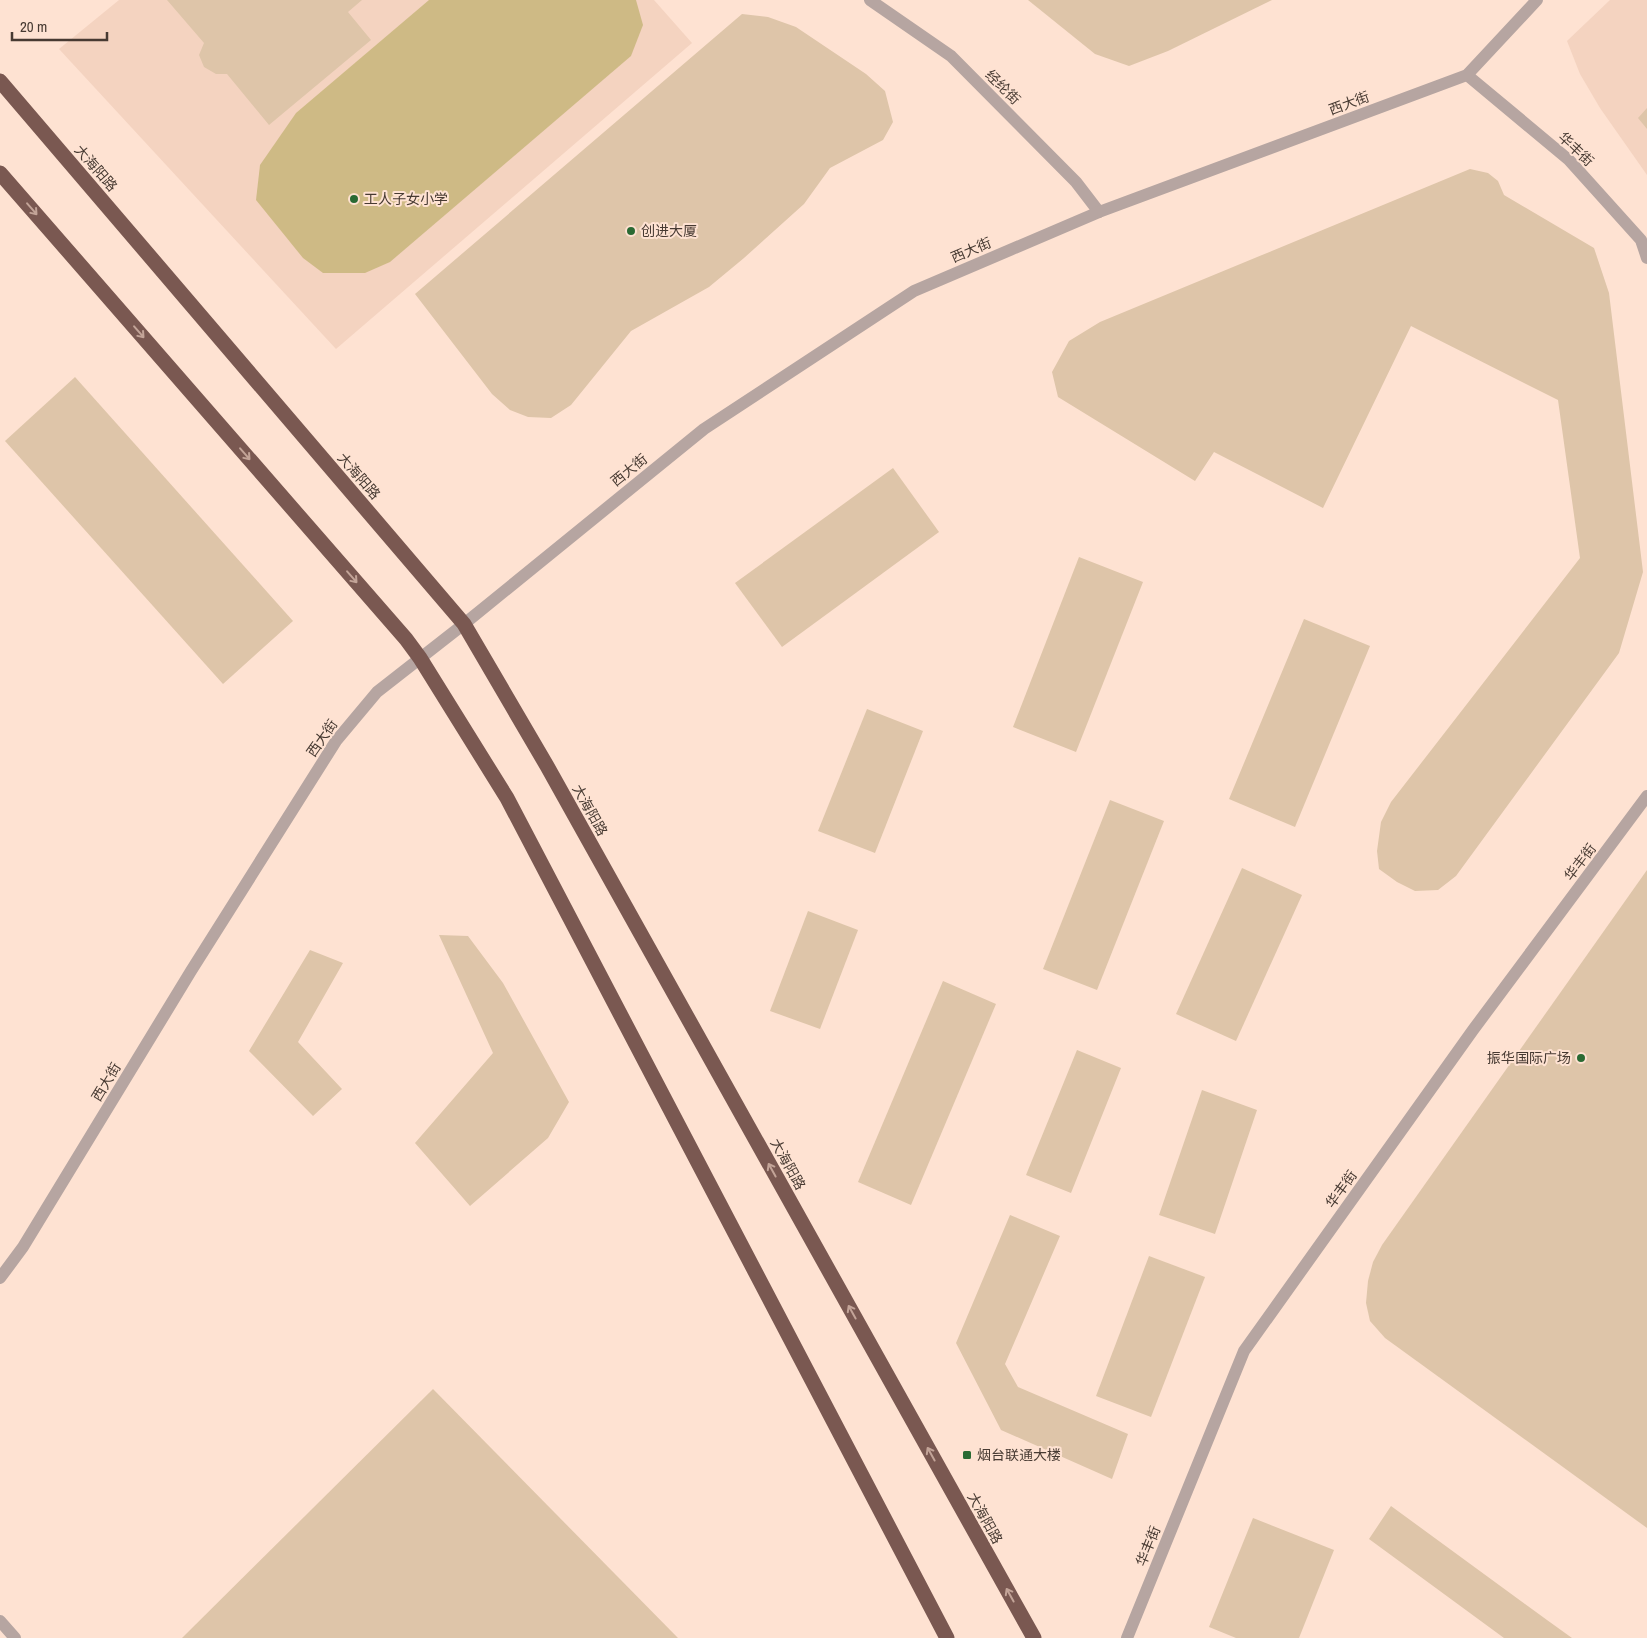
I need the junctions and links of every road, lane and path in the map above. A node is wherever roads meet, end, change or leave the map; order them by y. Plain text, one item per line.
1 (870, 0) edge
2 (1537, 0) edge
3 (1466, 75) junction
4 (0, 81) edge
5 (0, 172) edge
6 (1099, 212) junction
7 (1647, 258) edge
8 (464, 624) junction
9 (420, 658) junction
10 (1647, 796) edge
11 (0, 1278) edge
12 (0, 1621) edge
13 (15, 1638) edge
14 (947, 1638) edge
15 (1034, 1638) edge
16 (1127, 1638) edge

1 - 6 street, 经纶街
2 - 3 street, 西大街
3 - 6 street, 西大街
3 - 7 street, 华丰街
4 - 8 highway, 大海阳路
5 -> 9 highway
6 - 8 street, 西大街
8 - 9 street, 西大街
15 -> 8 highway, 大海阳路
9 - 11 street, 西大街
9 - 14 highway
10 - 16 street, 华丰街
12 - 13 street

